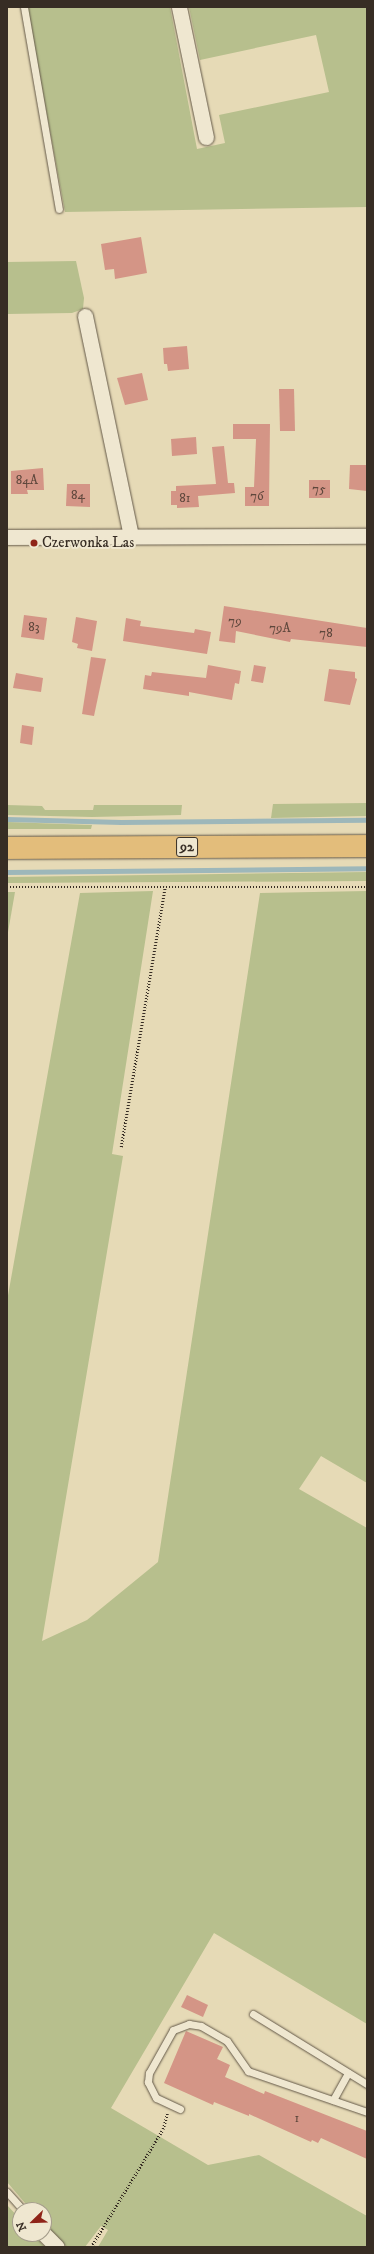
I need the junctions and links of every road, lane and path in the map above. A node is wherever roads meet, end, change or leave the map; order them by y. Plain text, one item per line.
1 (24, 7) edge
2 (179, 7) edge
3 (206, 137) dead end
4 (59, 209) dead end
5 (84, 316) dead end
6 (367, 536) edge
7 (7, 537) edge
8 (131, 537) junction
9 (367, 846) edge
10 (7, 848) edge
11 (7, 887) edge
12 (165, 887) junction
13 (367, 887) edge
14 (122, 1147) dead end
15 (253, 2014) dead end
16 (348, 2073) junction
17 (367, 2084) edge
18 (333, 2100) junction
19 (169, 2106) junction
20 (180, 2109) dead end
21 (367, 2112) edge
22 (7, 2192) edge
23 (16, 2202) edge
24 (91, 2247) edge

1 - 4 lane
2 - 3 street
5 - 8 street
6 - 8 street
7 - 8 street
9 - 10 main road, 92
11 - 12 path
12 - 13 path
12 - 14 path
15 - 16 lane
16 - 17 lane
16 - 18 lane
18 - 19 lane
18 - 21 lane
19 - 20 lane
19 - 24 path
22 - 23 lane

